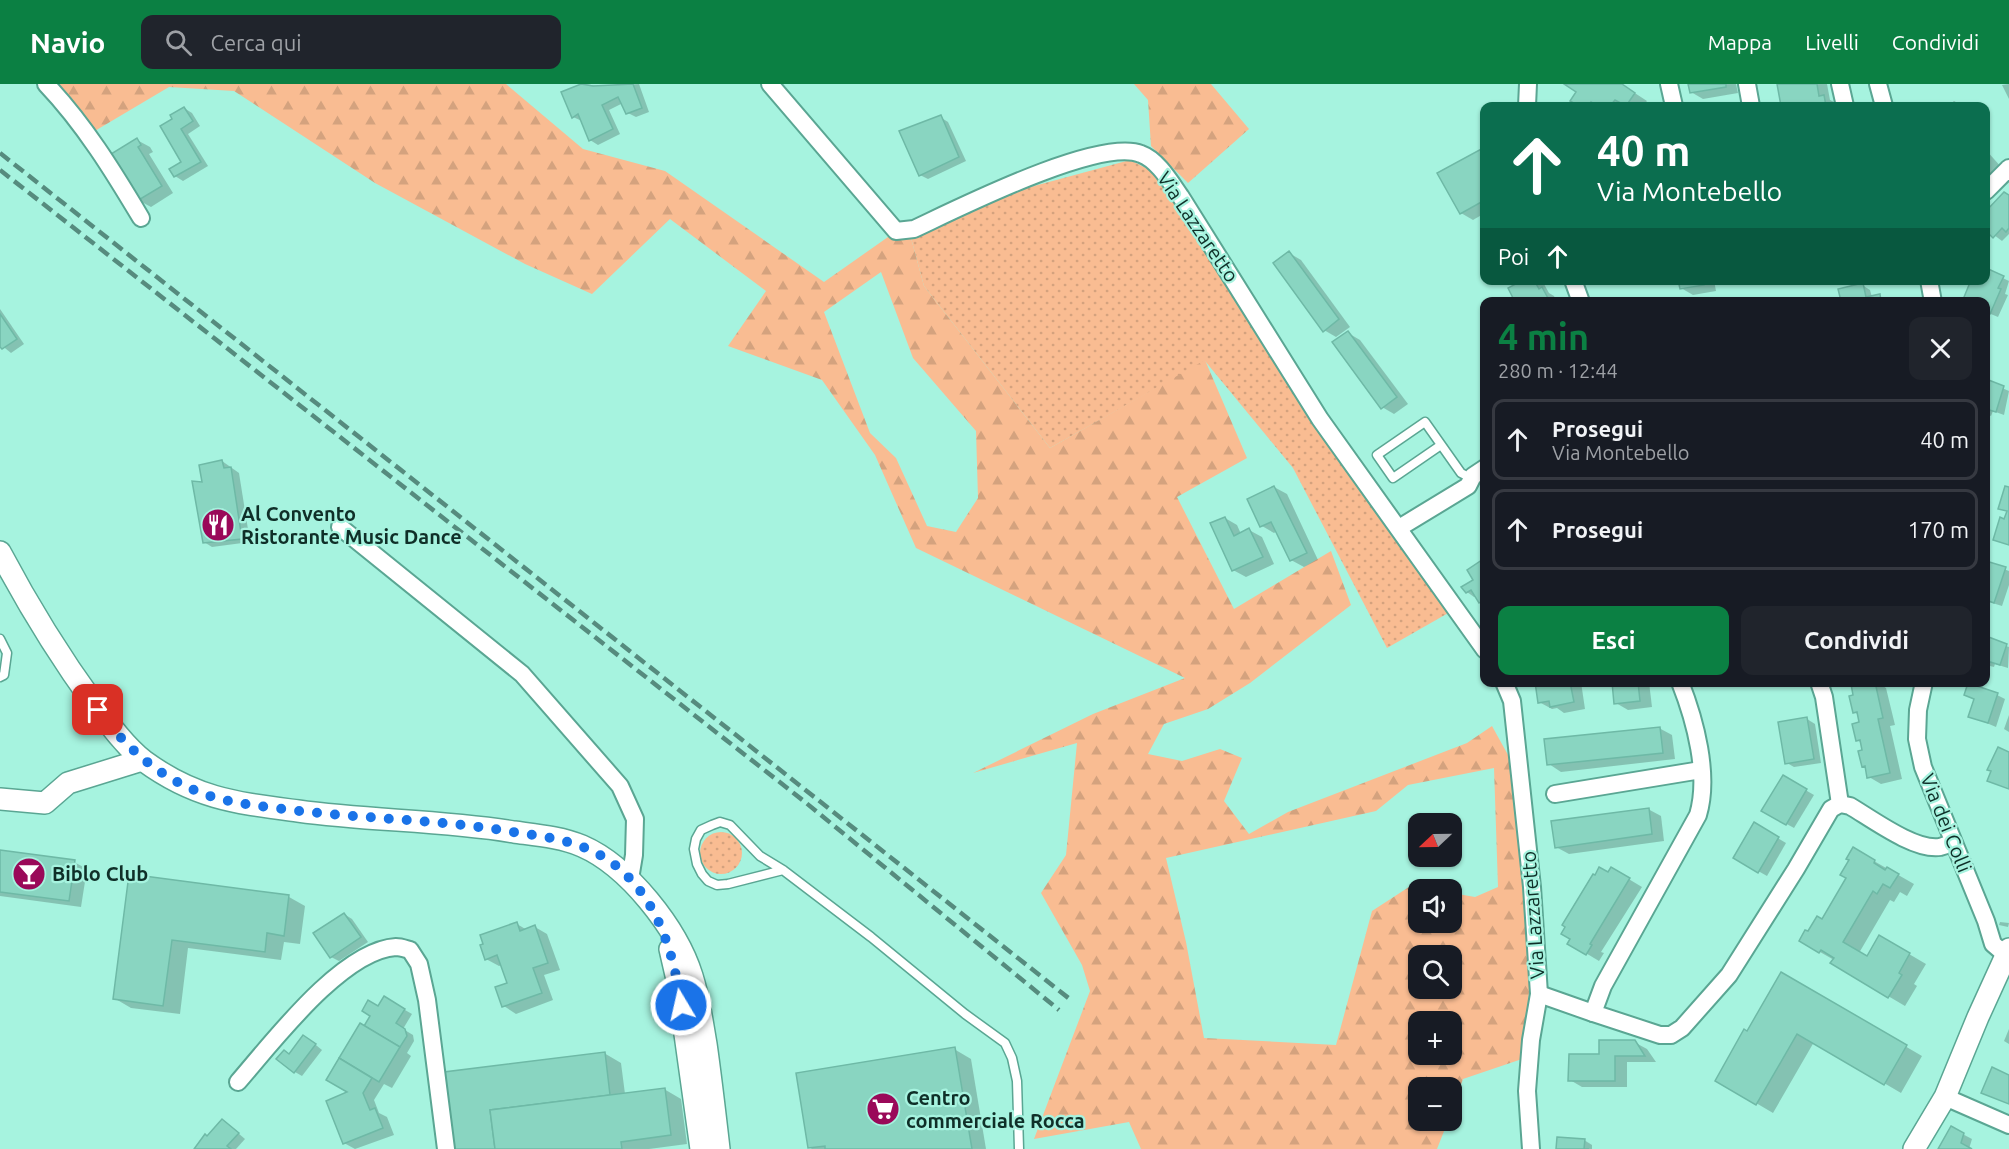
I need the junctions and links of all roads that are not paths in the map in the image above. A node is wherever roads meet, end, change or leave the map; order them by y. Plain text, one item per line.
1 (46, 84) edge
2 (770, 84) edge
3 (1528, 84) edge
4 (1669, 84) edge
5 (1747, 84) edge
6 (1840, 84) edge
7 (1878, 84) edge
8 (1527, 102) edge
9 (1673, 102) edge
10 (1750, 102) edge
11 (1844, 102) edge
12 (1883, 102) edge
13 (2009, 168) edge
14 (1990, 187) edge
15 (141, 218) dead end
16 (1441, 445) junction
17 (1479, 472) edge
18 (340, 527) dead end
19 (1399, 528) junction
20 (0, 552) edge
21 (0, 639) edge
22 (1480, 643) edge
23 (0, 677) edge
24 (1506, 687) edge
25 (1682, 687) edge
26 (1821, 687) edge
27 (1923, 687) edge
28 (142, 760) junction
29 (1701, 770) junction
30 (1555, 794) dead end
31 (0, 799) edge
32 (1840, 804) junction
33 (1953, 842) junction
34 (783, 870) junction
35 (630, 879) junction
36 (649, 902) junction
37 (2008, 952) edge
38 (1539, 994) junction
39 (1593, 1013) junction
40 (238, 1082) dead end
41 (1945, 1097) junction
42 (2009, 1125) edge
43 (446, 1149) edge
44 (701, 1149) edge
45 (719, 1149) edge
46 (1020, 1149) edge
47 (1531, 1149) edge
48 (1914, 1149) edge

1 - 15 street
2 - 19 street, Via Lazzaretto
3 - 8 street
4 - 9 street
5 - 10 street
6 - 11 street
7 - 12 street
13 - 14 street
16 - 16 lane
16 - 17 lane
17 - 19 street
18 - 35 street
19 - 22 street, Via Lazzaretto
20 - 28 street
21 - 23 lane
24 - 38 street, Via Lazzaretto
25 - 29 street
26 - 32 street
27 - 33 street, Via dei Colli
28 - 31 street
28 - 35 street
29 - 30 street
29 - 39 street
32 - 33 street
32 - 39 street
33 - 37 street, Via dei Colli
34 - 34 lane
34 - 46 lane
35 - 36 street
36 - 44 street
36 - 45 street
37 - 41 street
38 - 39 street
38 - 47 street, Via Lazzaretto
40 - 43 street
41 - 42 street
41 - 48 street

